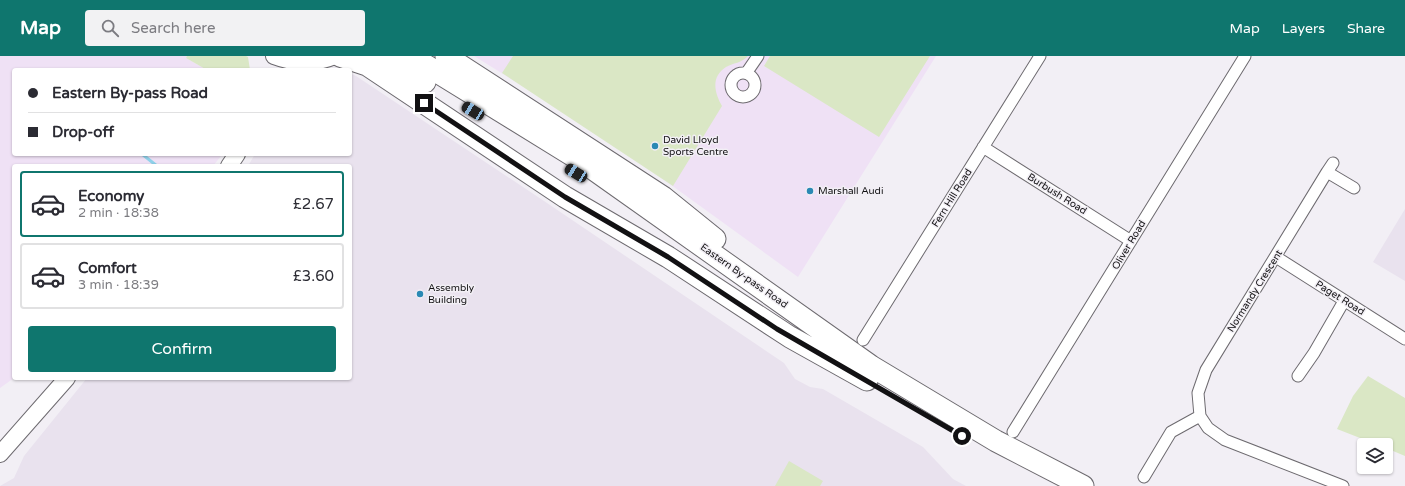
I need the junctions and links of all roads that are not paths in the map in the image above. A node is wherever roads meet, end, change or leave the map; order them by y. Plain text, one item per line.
1 (269, 56) edge
2 (274, 56) edge
3 (335, 56) edge
4 (340, 56) edge
5 (383, 56) edge
6 (411, 56) edge
7 (446, 56) edge
8 (758, 56) edge
9 (1040, 56) edge
10 (1245, 56) edge
11 (310, 67) edge
12 (271, 68) edge
13 (747, 72) dead end
14 (983, 147) junction
15 (1354, 188) dead end
16 (1131, 241) junction
17 (1276, 257) junction
18 (772, 296) junction
19 (1344, 301) junction
20 (1405, 339) edge
21 (863, 340) dead end
22 (1298, 376) dead end
23 (65, 380) edge
24 (867, 380) junction
25 (1200, 416) junction
26 (1013, 432) dead end
27 (0, 454) edge
28 (1144, 477) dead end
29 (1052, 486) edge
30 (1083, 486) edge
31 (1343, 486) edge

1 - 12 main road
2 - 11 main road
3 - 11 main road
4 - 24 highway
5 - 24 highway, Eastern By-pass Road
6 - 18 highway, Eastern By-pass Road
7 - 18 highway
8 - 13 street
9 - 14 street, Fern Hill Road
10 - 16 street, Oliver Road
14 - 16 street, Burbush Road
14 - 21 street, Fern Hill Road
15 - 17 street, Normandy Crescent
16 - 26 street, Oliver Road
17 - 19 street, Paget Road
17 - 25 street, Normandy Crescent
18 - 30 highway, Eastern By-pass Road
19 - 20 street, Paget Road
19 - 22 street
23 - 27 main road
24 - 29 highway, Eastern By-pass Road
25 - 28 street
25 - 31 street

